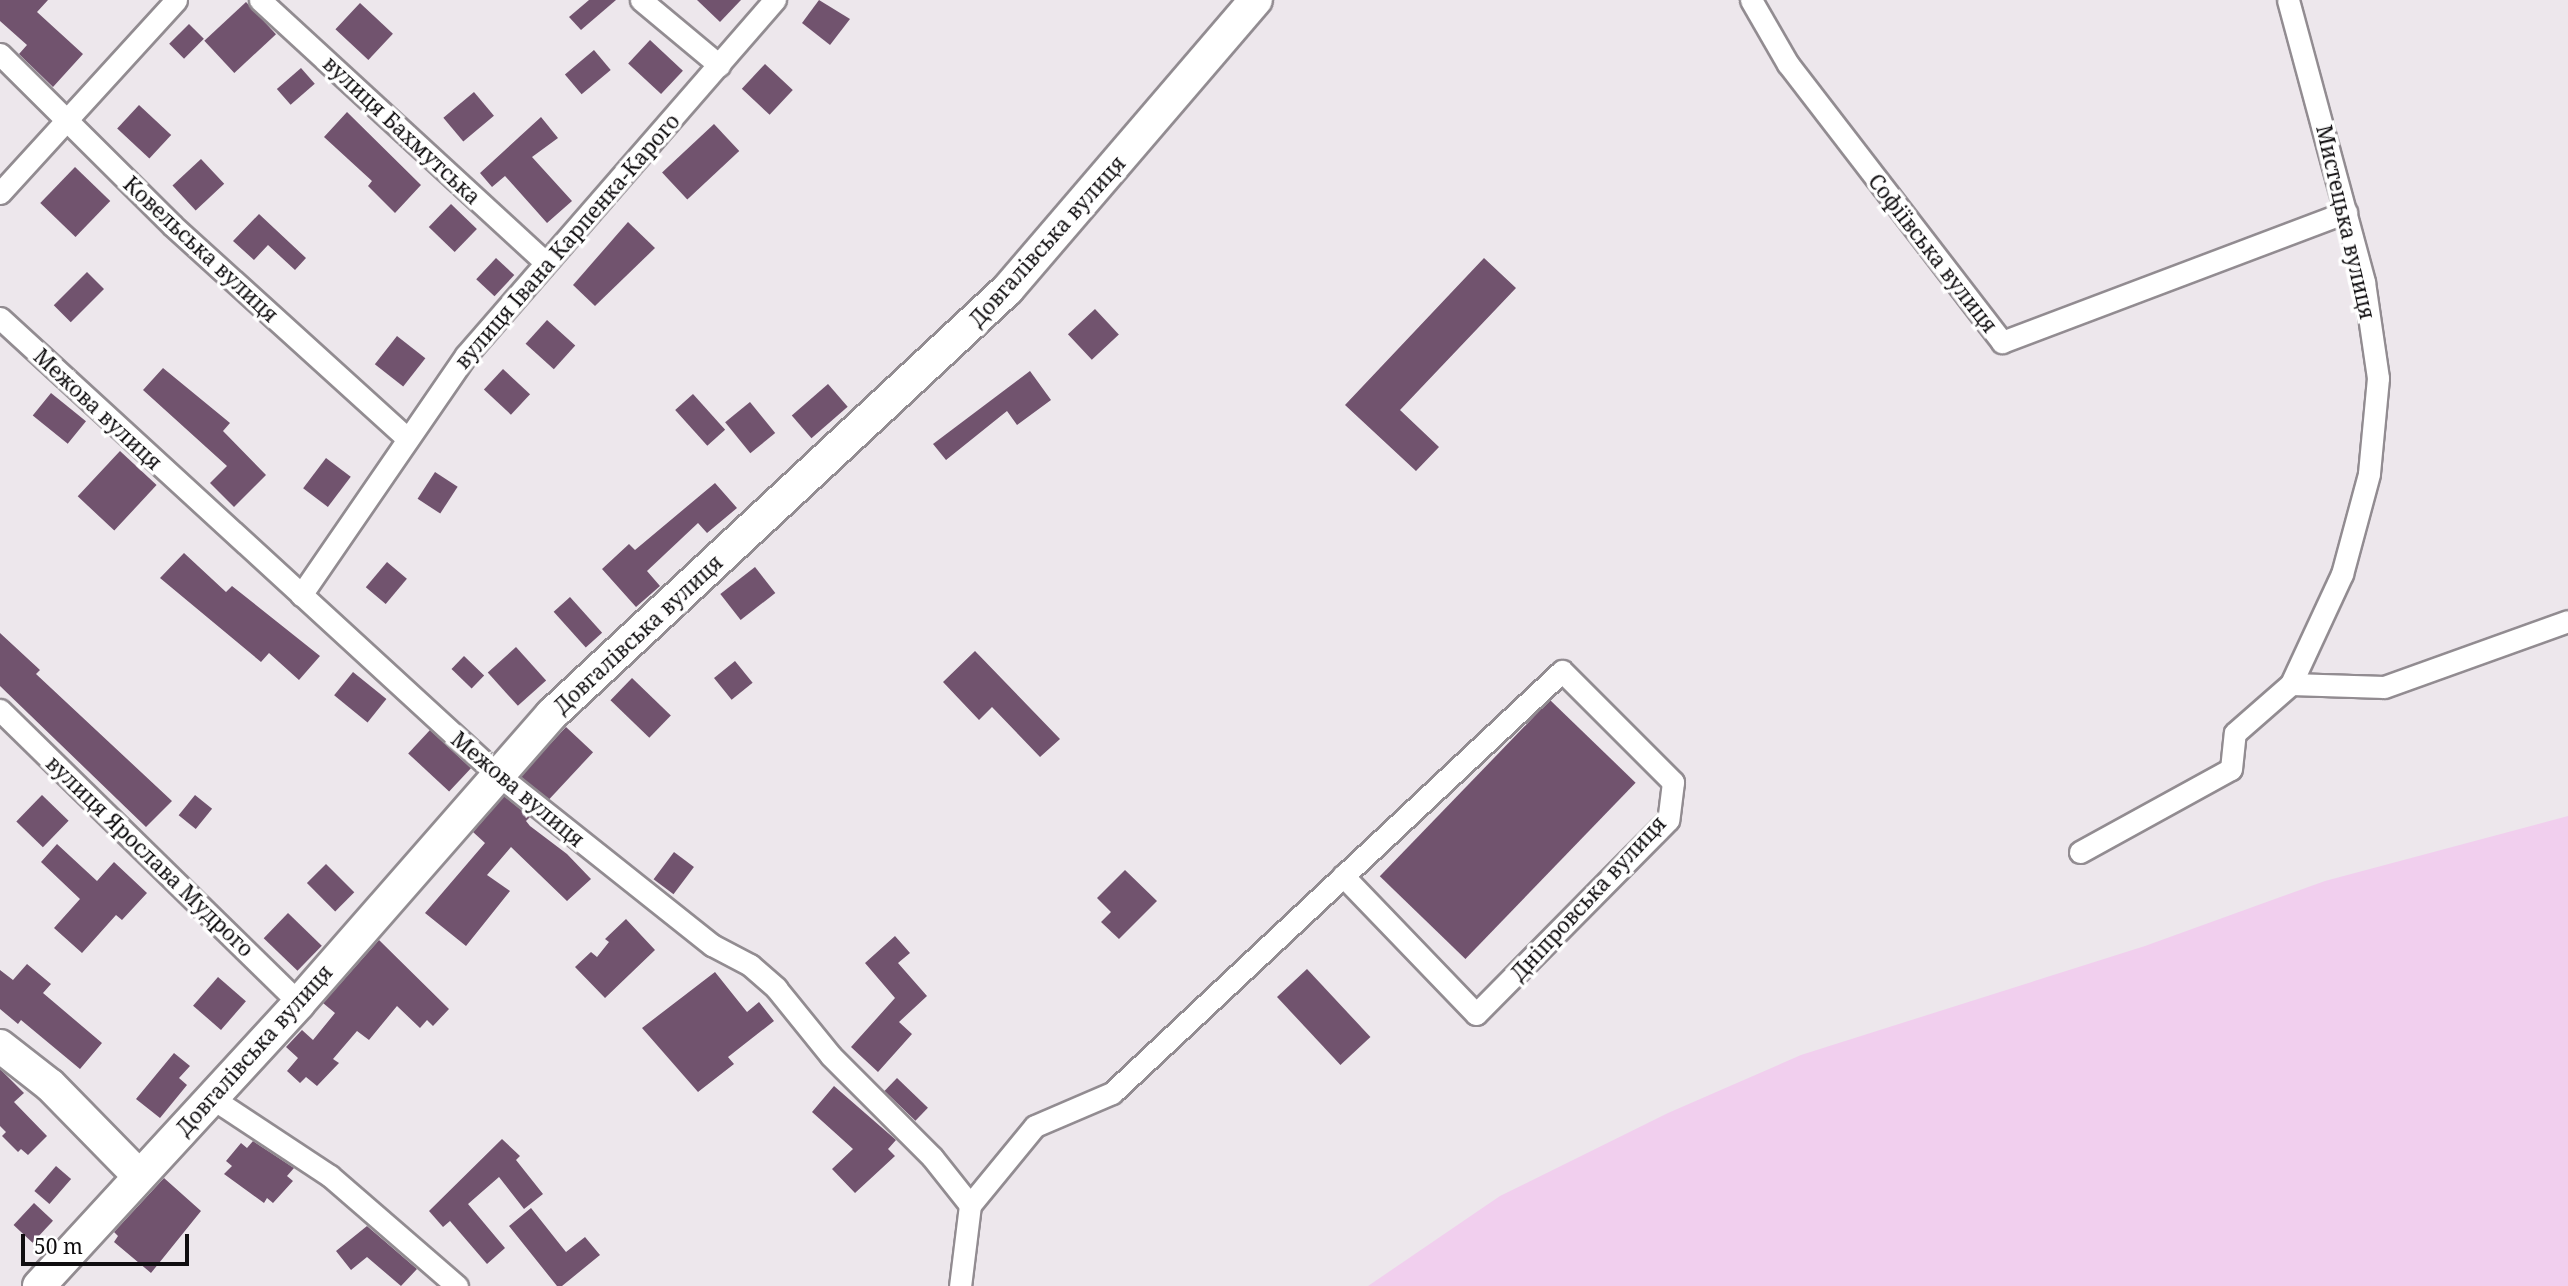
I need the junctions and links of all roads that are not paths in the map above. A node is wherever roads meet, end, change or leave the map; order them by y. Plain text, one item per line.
1 (176, 0) edge
2 (260, 0) edge
3 (641, 0) edge
4 (775, 0) edge
5 (1256, 0) edge
6 (1751, 0) edge
7 (2294, 3) edge
8 (0, 54) edge
9 (719, 65) junction
10 (64, 118) junction
11 (0, 193) edge
12 (2346, 212) junction
13 (544, 261) junction
14 (0, 318) edge
15 (407, 438) junction
16 (301, 595) junction
17 (2568, 621) edge
18 (2291, 684) junction
19 (0, 710) edge
20 (497, 774) junction
21 (2080, 852) dead end
22 (1343, 876) junction
23 (299, 1003) junction
24 (0, 1046) edge
25 (212, 1098) junction
26 (139, 1176) junction
27 (970, 1205) junction
28 (39, 1286) edge
29 (457, 1286) edge
30 (960, 1286) edge

1 - 10 street
2 - 13 street, вулиця Бахмутська
3 - 9 street
4 - 9 street, вулиця Івана Карпенка-Карого
5 - 20 street, Довгалівська вулиця
6 - 12 street, Софіївська вулиця
7 - 12 street, Мистецька вулиця
8 - 10 street, Ковельська вулиця
9 - 13 street, вулиця Івана Карпенка-Карого
10 - 11 street
10 - 15 street, Ковельська вулиця
12 - 18 street, Мистецька вулиця
13 - 15 street, вулиця Івана Карпенка-Карого
14 - 16 street, Межова вулиця
15 - 16 street, вулиця Івана Карпенка-Карого
16 - 20 street, Межова вулиця
17 - 18 street
18 - 21 street
19 - 23 street, вулиця Ярослава Мудрого
20 - 23 street, Довгалівська вулиця
20 - 27 street, Межова вулиця
22 - 22 street, Дніпровська вулиця
22 - 27 street, Дніпровська вулиця
23 - 25 street, Довгалівська вулиця
24 - 26 street
25 - 26 street, Довгалівська вулиця
25 - 29 street
26 - 28 street, Довгалівська вулиця
27 - 30 street

